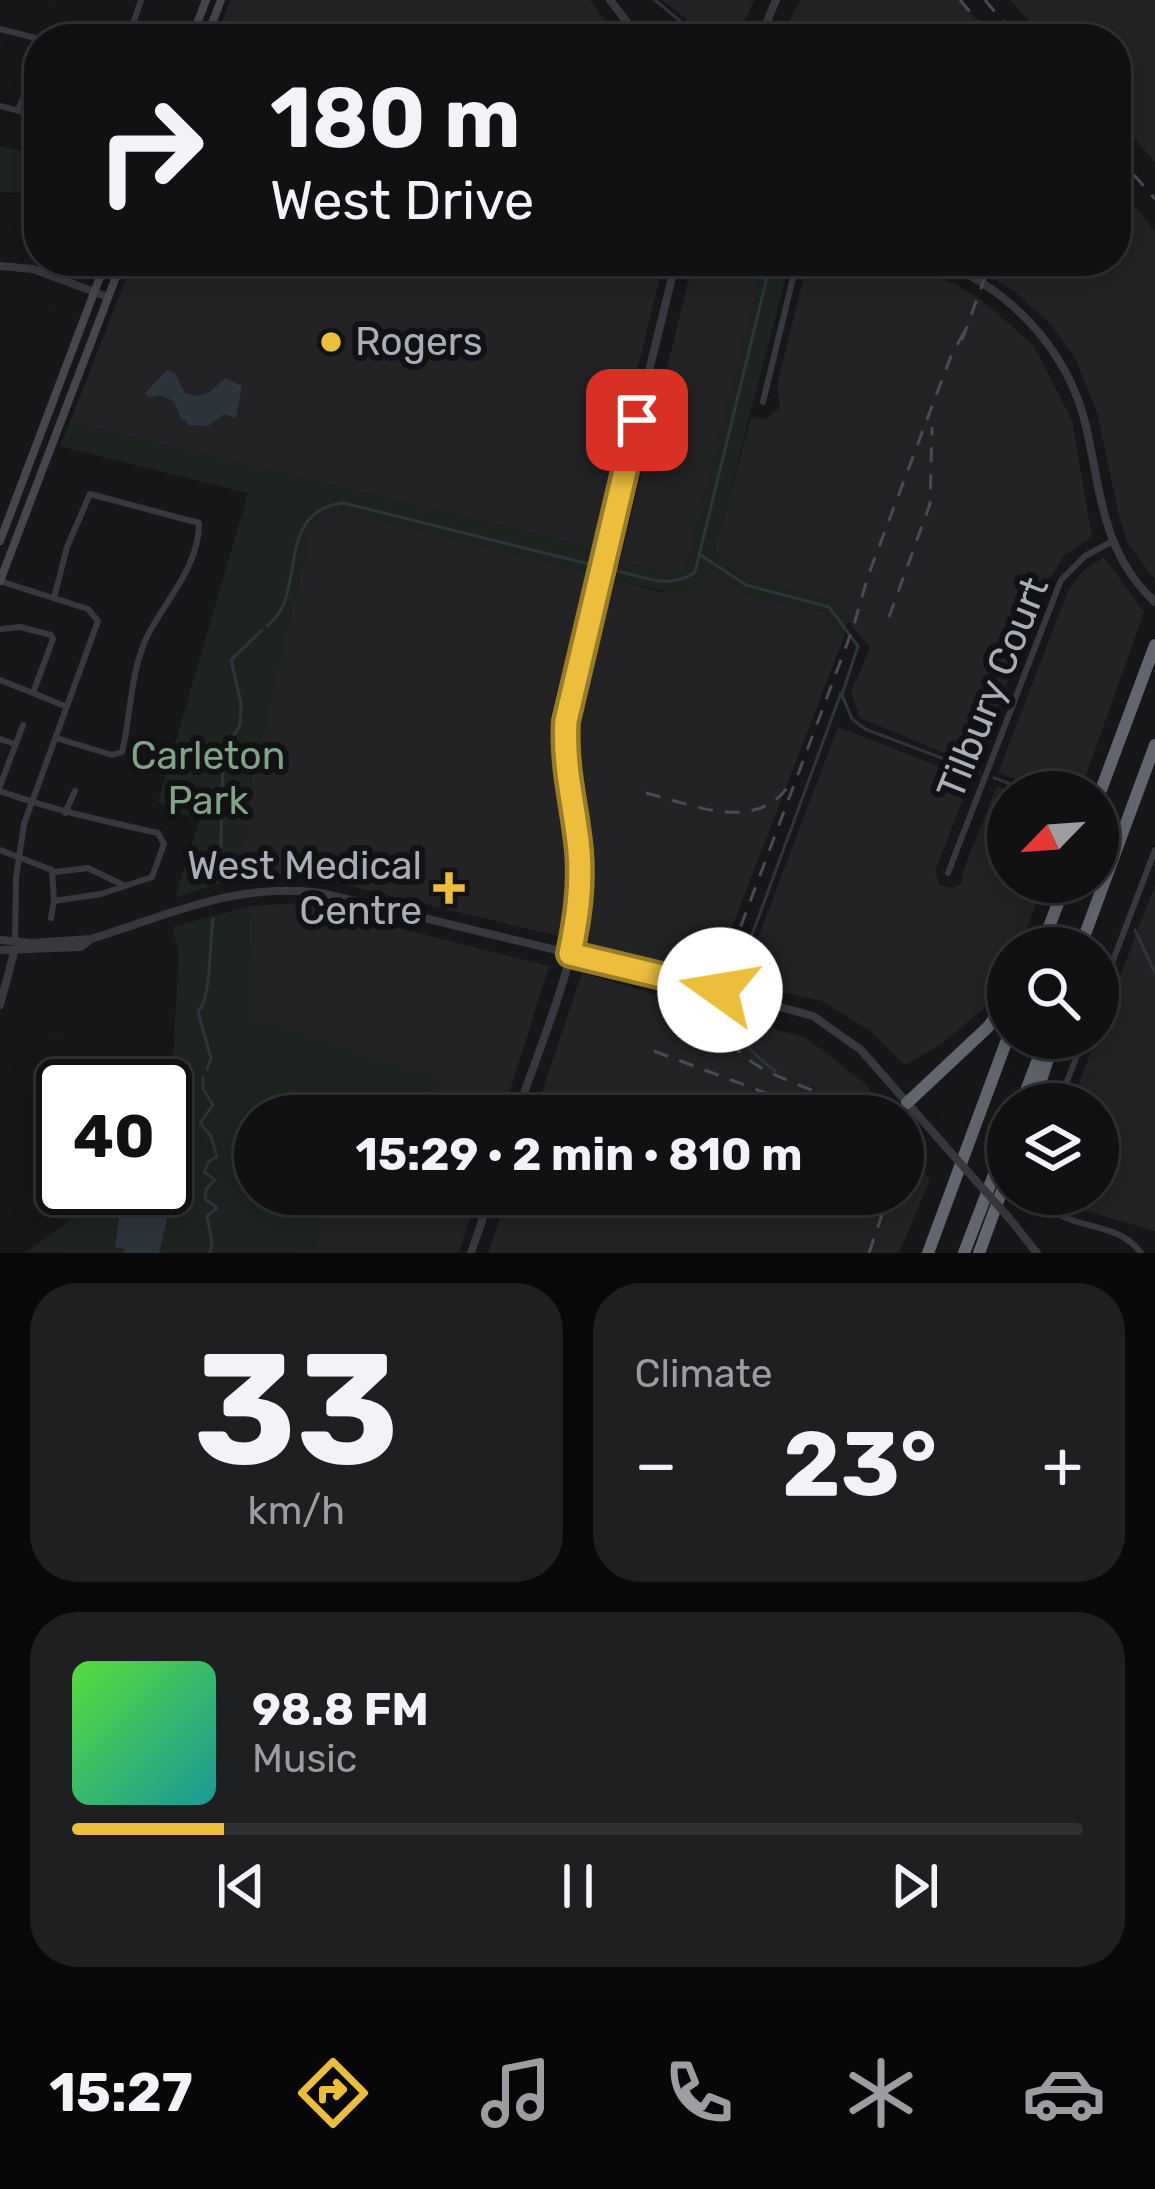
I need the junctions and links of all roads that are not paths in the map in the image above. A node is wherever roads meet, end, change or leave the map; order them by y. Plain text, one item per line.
1 (610, 0) edge
2 (628, 24) edge
3 (24, 96) edge
4 (0, 106) edge
5 (18, 110) junction
6 (24, 112) edge
7 (55, 276) edge
8 (100, 276) edge
9 (116, 276) edge
10 (672, 276) edge
11 (793, 276) edge
12 (971, 276) edge
13 (95, 291) junction
14 (108, 297) junction
15 (764, 402) dead end
16 (0, 542) edge
17 (1111, 542) junction
18 (0, 581) edge
19 (54, 598) junction
20 (1155, 602) edge
21 (0, 629) edge
22 (1155, 644) edge
23 (0, 680) edge
24 (33, 693) junction
25 (68, 707) junction
26 (22, 725) dead end
27 (56, 738) junction
28 (0, 739) edge
29 (15, 744) junction
30 (1155, 745) edge
31 (1108, 771) edge
32 (0, 788) edge
33 (74, 791) dead end
34 (32, 803) junction
35 (65, 813) junction
36 (0, 850) edge
37 (1155, 850) edge
38 (18, 857) junction
39 (55, 872) junction
40 (948, 873) dead end
41 (125, 886) junction
42 (54, 901) junction
43 (51, 918) dead end
44 (1088, 927) edge
45 (0, 940) edge
46 (1119, 945) edge
47 (15, 947) junction
48 (0, 950) edge
49 (570, 954) junction
50 (0, 1005) edge
51 (987, 1028) edge
52 (1000, 1059) edge
53 (523, 1095) edge
54 (901, 1095) edge
55 (915, 1095) edge
56 (924, 1122) edge
57 (987, 1193) edge
58 (484, 1215) edge
59 (993, 1215) edge
60 (1056, 1215) edge
61 (472, 1253) edge
62 (928, 1253) edge
63 (964, 1253) edge
64 (979, 1253) edge
65 (1037, 1253) edge
66 (1141, 1253) edge

1 - 2 street
3 - 5 street
4 - 5 street
5 - 6 street
7 - 13 street
8 - 13 main road
9 - 14 main road
10 - 49 street
11 - 15 street
12 - 17 street
13 - 14 street
13 - 16 main road
14 - 18 main road
17 - 20 street
17 - 40 street, Tilbury Court
18 - 19 street
19 - 25 street
19 - 27 street
21 - 24 street
22 - 31 highway
23 - 24 street
24 - 25 street
25 - 27 street
26 - 29 street
27 - 34 street
28 - 29 street
29 - 32 street
30 - 44 highway
32 - 34 street
33 - 35 street
34 - 35 street
34 - 38 street
35 - 41 street
36 - 38 street
37 - 46 street
38 - 39 street
38 - 47 street
39 - 41 street
39 - 42 street
41 - 42 street
42 - 43 street
45 - 47 street
47 - 48 street
47 - 49 street
47 - 50 street
49 - 53 street
49 - 54 street
51 - 55 highway
52 - 62 highway
56 - 65 street, bridge
57 - 63 highway
58 - 61 street
59 - 64 highway
60 - 66 street

